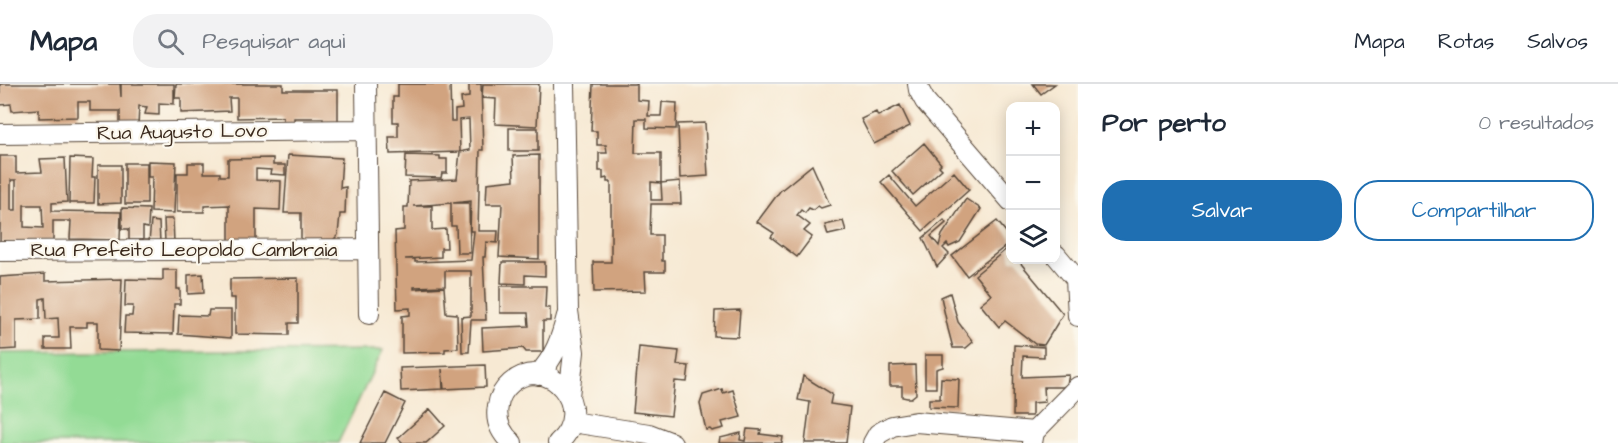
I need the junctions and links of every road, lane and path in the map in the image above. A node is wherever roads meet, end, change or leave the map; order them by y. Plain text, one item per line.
1 (366, 84) edge
2 (564, 84) edge
3 (918, 84) edge
4 (365, 130) junction
5 (0, 134) edge
6 (1006, 195) edge
7 (367, 249) junction
8 (0, 251) edge
9 (1060, 260) edge
10 (1077, 279) edge
11 (568, 311) junction
12 (369, 314) dead end
13 (1078, 316) edge
14 (538, 375) junction
15 (1078, 387) edge
16 (569, 396) junction
17 (572, 422) junction
18 (1033, 438) edge
19 (512, 443) edge
20 (558, 443) edge
21 (672, 443) edge
22 (873, 443) edge

1 - 4 street
2 - 11 street
3 - 6 street
4 - 5 street, Rua Augusto Lovo
4 - 7 street
7 - 8 street, Rua Prefeito Leopoldo Cambraia
7 - 12 street
9 - 10 street
10 - 13 street
11 - 14 street
11 - 16 street
14 - 16 street
14 - 19 street
15 - 18 street
16 - 17 street
17 - 20 street
17 - 21 street
18 - 22 street

